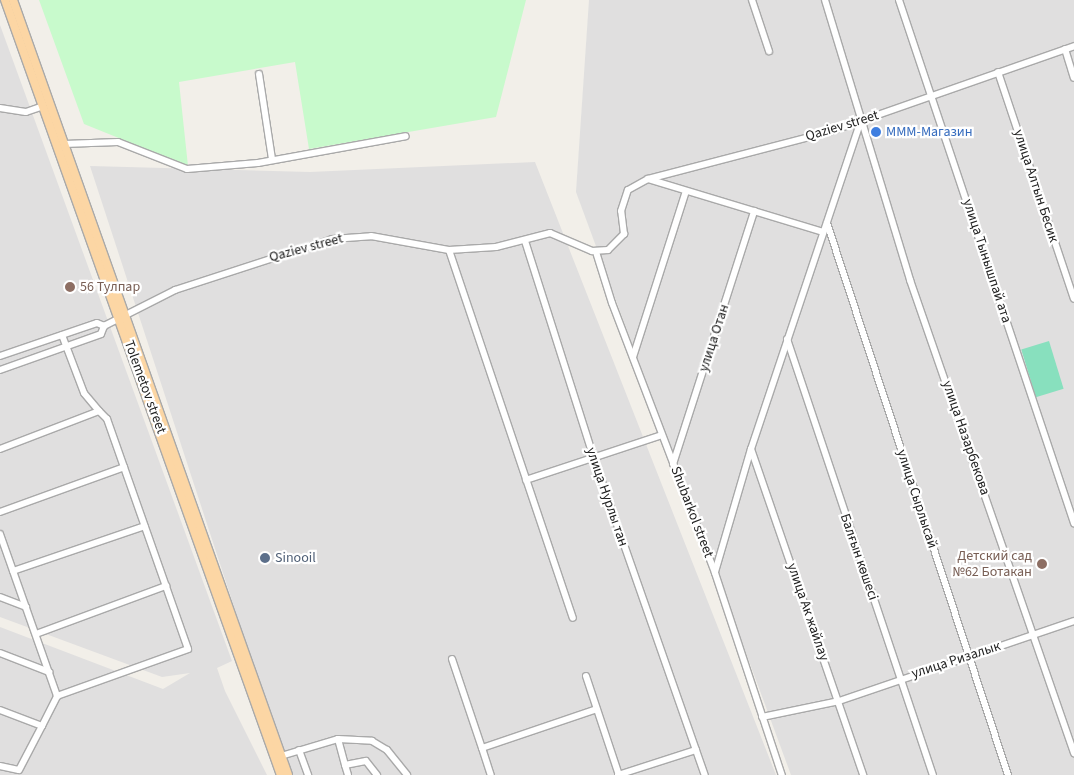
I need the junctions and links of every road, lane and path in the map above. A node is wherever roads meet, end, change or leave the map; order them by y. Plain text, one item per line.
1 (5, 0) edge
2 (13, 0) edge
3 (752, 0) edge
4 (825, 0) edge
5 (899, 0) edge
6 (1074, 46) edge
7 (1065, 49) junction
8 (769, 51) dead end
9 (998, 72) junction
10 (258, 74) dead end
11 (1074, 78) edge
12 (933, 95) junction
13 (43, 106) junction
14 (0, 108) edge
15 (862, 121) junction
16 (406, 136) dead end
17 (64, 144) junction
18 (272, 160) junction
19 (648, 179) junction
20 (686, 191) junction
21 (754, 211) junction
22 (826, 223) junction
23 (92, 230) junction
24 (823, 232) junction
25 (525, 241) junction
26 (449, 250) junction
27 (596, 252) junction
28 (1071, 277) edge
29 (1074, 300) edge
30 (123, 318) junction
31 (104, 326) junction
32 (62, 335) junction
33 (787, 339) junction
34 (66, 347) junction
35 (0, 356) edge
36 (633, 358) junction
37 (0, 370) edge
38 (99, 411) junction
39 (662, 435) junction
40 (751, 448) junction
41 (0, 449) edge
42 (593, 456) junction
43 (673, 464) junction
44 (124, 467) junction
45 (526, 480) junction
46 (0, 512) edge
47 (1074, 522) edge
48 (145, 526) junction
49 (0, 534) edge
50 (13, 571) junction
51 (715, 573) junction
52 (166, 586) junction
53 (0, 597) edge
54 (26, 607) junction
55 (573, 618) dead end
56 (1074, 620) edge
57 (36, 634) junction
58 (1033, 636) junction
59 (0, 653) edge
60 (968, 655) junction
61 (452, 659) dead end
62 (49, 672) junction
63 (586, 676) dead end
64 (899, 678) junction
65 (57, 696) junction
66 (839, 701) junction
67 (597, 708) junction
68 (0, 710) edge
69 (762, 717) junction
70 (42, 726) junction
71 (338, 739) junction
72 (482, 748) junction
73 (299, 750) junction
74 (696, 750) junction
75 (1074, 753) edge
76 (281, 756) junction
77 (345, 765) junction
78 (0, 766) edge
79 (284, 773) edge
80 (705, 774) edge
81 (308, 775) edge
82 (348, 775) edge
83 (377, 775) edge
84 (407, 775) edge
85 (492, 775) edge
86 (619, 775) edge
87 (782, 775) edge
88 (863, 775) edge
89 (933, 775) edge
90 (1008, 775) edge

1 - 13 main road, Tolemetov street
2 - 17 main road, Tolemetov street
3 - 8 street
4 - 15 street, улица Назарбекова
5 - 12 street, улица Тынышпай ата
6 - 7 street, Qaziev street
7 - 9 street, Qaziev street
7 - 11 street
9 - 12 street, Qaziev street
9 - 28 street, улица Алтын Бесик
10 - 18 street
12 - 15 street, Qaziev street
12 - 47 street, улица Тынышпай ата
13 - 14 street
13 - 23 main road, Tolemetov street
15 - 19 street, Qaziev street
15 - 22 street
15 - 58 street, улица Назарбекова
16 - 18 street
17 - 18 street
17 - 23 main road, Tolemetov street
19 - 20 street
19 - 27 street, Qaziev street
20 - 21 street
20 - 36 street
21 - 24 street
21 - 43 street, улица Отан
22 - 24 street
22 - 60 street, улица Сырлысай
23 - 30 main road, Tolemetov street
24 - 33 street
25 - 26 street, Qaziev street
25 - 27 street, Qaziev street
25 - 42 street, улица Нурлы тан
26 - 30 street, Qaziev street
26 - 45 street
27 - 36 street, Shubarkol street
28 - 29 street, улица Алтын Бесик
30 - 31 street, Qaziev street
30 - 76 main road, Tolemetov street
30 - 79 main road, Tolemetov street
31 - 32 street
31 - 34 street
32 - 34 street
32 - 35 street
33 - 40 street
33 - 64 street, Балғын көшесі
34 - 37 street
34 - 38 street
36 - 39 street, Shubarkol street
38 - 41 street
38 - 44 street
39 - 42 street
39 - 43 street, Shubarkol street
40 - 51 street
40 - 66 street, улица Ак жайлау
42 - 45 street
42 - 74 street, улица Нурлы тан
43 - 51 street, Shubarkol street
44 - 46 street
44 - 48 street
45 - 55 street
48 - 50 street
48 - 52 street
49 - 50 street
50 - 54 street
51 - 69 street, Shubarkol street
52 - 57 street
52 - 65 street
53 - 54 street
54 - 57 street
56 - 58 street, улица Ризалык
57 - 62 street
58 - 60 street, улица Ризалык
58 - 75 street, улица Назарбекова
59 - 62 street
60 - 64 street, улица Ризалык
60 - 90 street, улица Сырлысай
61 - 72 street
62 - 65 street
63 - 67 street
64 - 66 street, улица Ризалык
64 - 89 street, Балғын көшесі
65 - 70 street
66 - 69 street, улица Ризалык
66 - 88 street, улица Ак жайлау
67 - 72 street
67 - 86 street
68 - 70 street
69 - 87 street, Shubarkol street
70 - 78 street
71 - 73 street
71 - 77 street
71 - 84 street
72 - 85 street
73 - 76 street
73 - 81 street
74 - 80 street, улица Нурлы тан
74 - 86 street
76 - 79 main road, Tolemetov street
77 - 82 street
77 - 83 street

